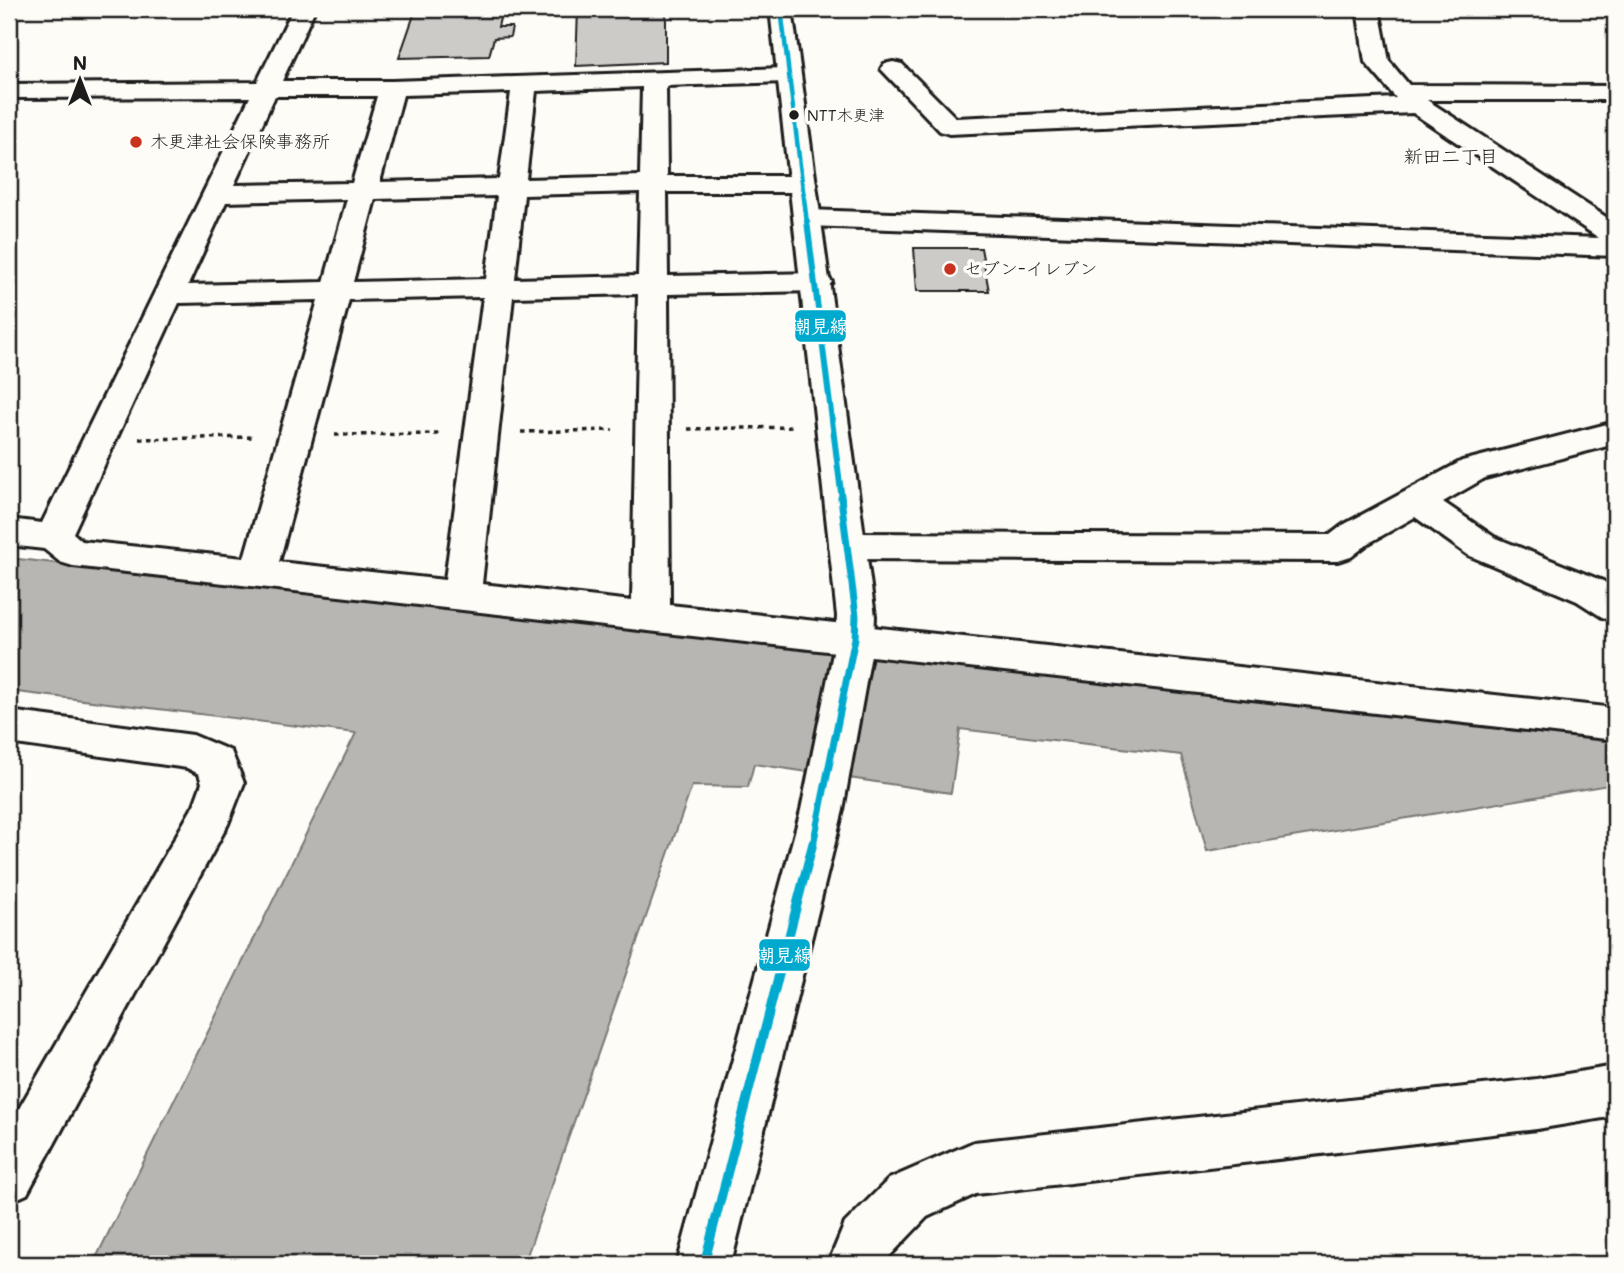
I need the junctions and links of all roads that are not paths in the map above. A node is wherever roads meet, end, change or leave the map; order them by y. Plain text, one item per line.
1 (303, 9) edge
2 (781, 9) edge
3 (1368, 9) edge
4 (894, 69) dead end
5 (787, 75) junction
6 (654, 80) junction
7 (524, 84) junction
8 (392, 88) junction
9 (266, 89) junction
10 (9, 91) edge
11 (1615, 93) edge
12 (1411, 99) junction
13 (653, 184) junction
14 (803, 184) junction
15 (511, 187) junction
16 (364, 192) junction
17 (217, 194) junction
18 (808, 218) junction
19 (1615, 236) edge
20 (1615, 247) edge
21 (817, 282) junction
22 (653, 285) junction
23 (499, 288) junction
24 (336, 291) junction
25 (169, 294) junction
26 (1615, 433) edge
27 (1417, 501) junction
28 (9, 532) edge
29 (54, 537) junction
30 (847, 546) junction
31 (258, 573) junction
32 (462, 596) junction
33 (1615, 607) edge
34 (650, 616) junction
35 (855, 638) junction
36 (1615, 724) edge
37 (9, 727) edge
38 (1615, 1091) edge
39 (9, 1175) edge
40 (704, 1264) edge
41 (855, 1264) edge

1 - 9 street
2 - 5 street
3 - 12 street
4 - 12 street
5 - 6 street
5 - 14 street
6 - 7 street
6 - 13 street
7 - 8 street
7 - 15 street
8 - 9 street
8 - 16 street
9 - 10 street
9 - 17 street
11 - 12 street
12 - 19 street
13 - 14 street
13 - 15 street
13 - 22 street
14 - 18 street
15 - 16 street
15 - 23 street
16 - 17 street
16 - 24 street
17 - 25 street
18 - 20 street
18 - 21 street
21 - 22 street
21 - 30 street
22 - 23 street
22 - 34 street
23 - 24 street
23 - 32 street
24 - 25 street
24 - 31 street
25 - 29 street
26 - 27 street
27 - 30 street
27 - 33 street
28 - 29 street
29 - 31 street
30 - 35 street
31 - 32 street
32 - 34 street
34 - 35 street
35 - 36 street
35 - 40 street
37 - 39 street
38 - 41 street

